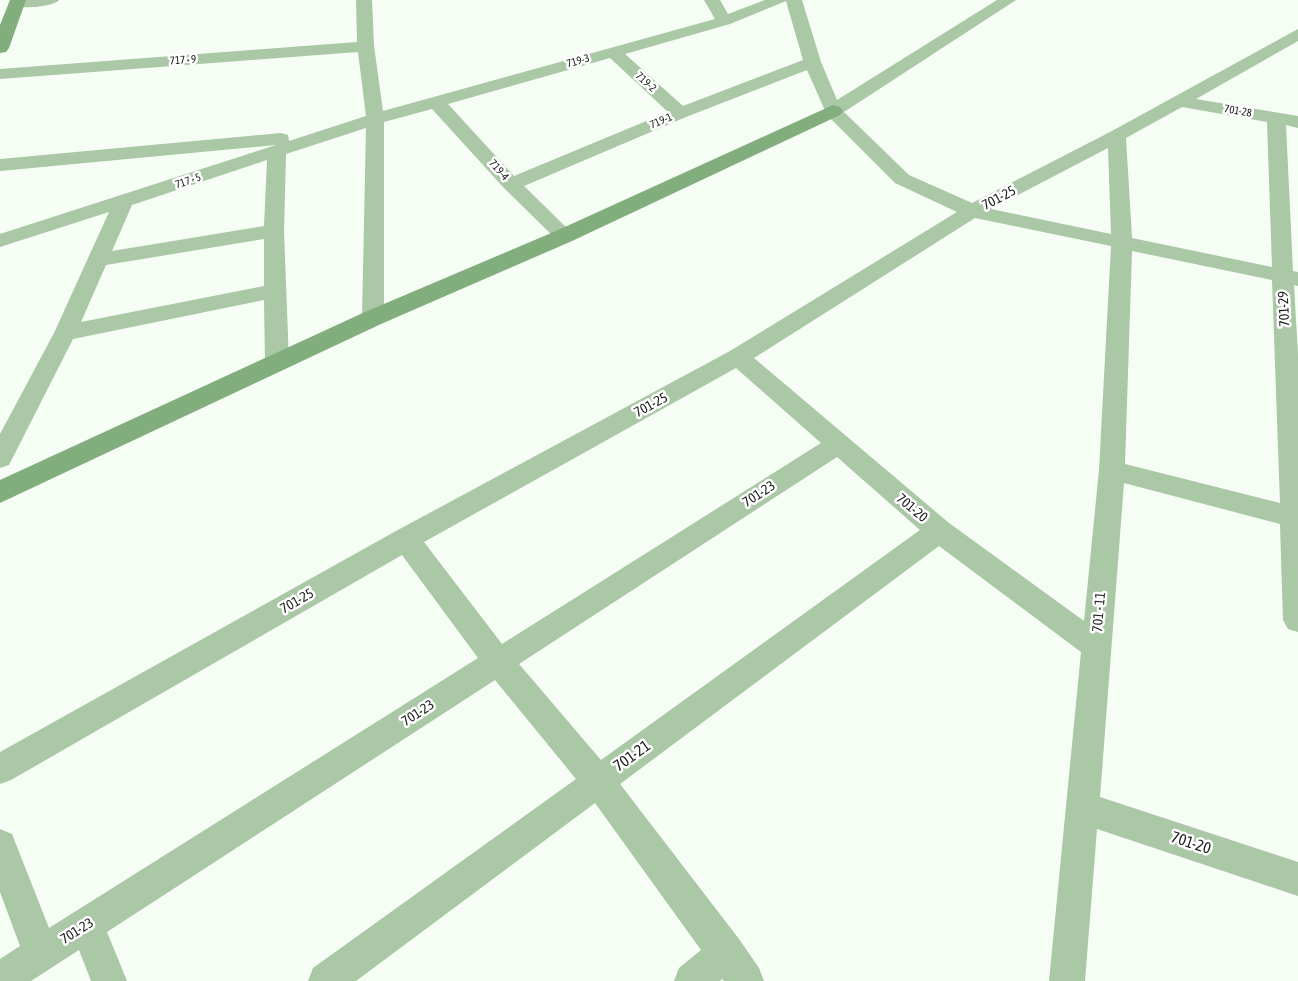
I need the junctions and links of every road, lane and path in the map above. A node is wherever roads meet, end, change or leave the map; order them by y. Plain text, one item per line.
1 (52, 0) edge
2 (364, 0) edge
3 (712, 0) edge
4 (779, 0) edge
5 (794, 0) edge
6 (1008, 0) edge
7 (18, 1) edge
8 (724, 21) junction
9 (1298, 34) edge
10 (366, 46) junction
11 (0, 48) edge
12 (612, 51) junction
13 (812, 62) junction
14 (0, 74) edge
15 (1178, 100) junction
16 (436, 102) junction
17 (833, 111) junction
18 (680, 112) junction
19 (375, 119) junction
20 (1287, 120) edge
21 (329, 134) junction
22 (1117, 136) junction
23 (277, 151) junction
24 (0, 165) edge
25 (512, 184) junction
26 (123, 202) junction
27 (972, 211) junction
28 (274, 231) junction
29 (564, 236) junction
30 (0, 241) edge
31 (1122, 242) junction
32 (96, 260) junction
33 (1290, 278) edge
34 (274, 291) junction
35 (373, 318) junction
36 (64, 333) junction
37 (738, 357) junction
38 (277, 363) junction
39 (837, 445) junction
40 (0, 458) edge
41 (1112, 470) junction
42 (0, 492) edge
43 (1296, 518) edge
44 (939, 531) junction
45 (406, 539) junction
46 (1298, 620) edge
47 (1096, 646) junction
48 (498, 662) junction
49 (0, 769) edge
50 (598, 781) junction
51 (1083, 808) junction
52 (0, 846) edge
53 (1298, 878) edge
54 (87, 925) junction
55 (726, 952) junction
56 (40, 954) junction
57 (0, 980) edge
58 (110, 981) edge
59 (326, 981) edge
60 (692, 981) edge
61 (746, 981) edge
62 (1068, 981) edge

1 - 7 street
2 - 10 street
3 - 8 street
4 - 8 street, 719-3
5 - 13 street
6 - 17 street
7 - 11 street
8 - 12 street, 719-3
9 - 15 street, 701-25
10 - 14 street, 717 - 9
10 - 19 street
12 - 16 street, 719-3
12 - 18 street, 719-2
13 - 17 street
13 - 18 street, 719-1
15 - 20 street, 701-28
15 - 22 street, 701-25
16 - 19 street, 719-3
16 - 25 street, 719-4
17 - 27 street
17 - 29 street
18 - 25 street, 719-1
19 - 21 street, 717 - 5
19 - 35 street
20 - 33 street, 701-29
21 - 23 street, 717 - 5
21 - 24 street
22 - 27 street, 701-25
22 - 31 street, 701 - 11
23 - 26 street, 717 - 5
23 - 28 street
25 - 29 street, 719-4
26 - 30 street, 717 - 5
26 - 32 street
27 - 31 street
27 - 37 street, 701-25
28 - 32 street
28 - 34 street
29 - 35 street
31 - 33 street
31 - 41 street, 701 - 11
32 - 36 street
33 - 43 street, 701-29
34 - 36 street
34 - 38 street
35 - 38 street
36 - 40 street
37 - 39 street, 701-20
37 - 45 street, 701-25
38 - 42 street
39 - 44 street, 701-20
39 - 48 street, 701-23
41 - 43 street
41 - 47 street, 701 - 11
43 - 46 street, 701-29
44 - 47 street, 701-20
44 - 50 street, 701-21
45 - 48 street
45 - 49 street, 701-25
47 - 51 street, 701 - 11
48 - 50 street
48 - 54 street, 701-23
50 - 55 street
50 - 59 street, 701-21
51 - 53 street, 701-20
51 - 62 street, 701 - 11
52 - 56 street
54 - 56 street, 701-23
54 - 58 street
55 - 60 street
55 - 61 street
56 - 57 street, 701-23

